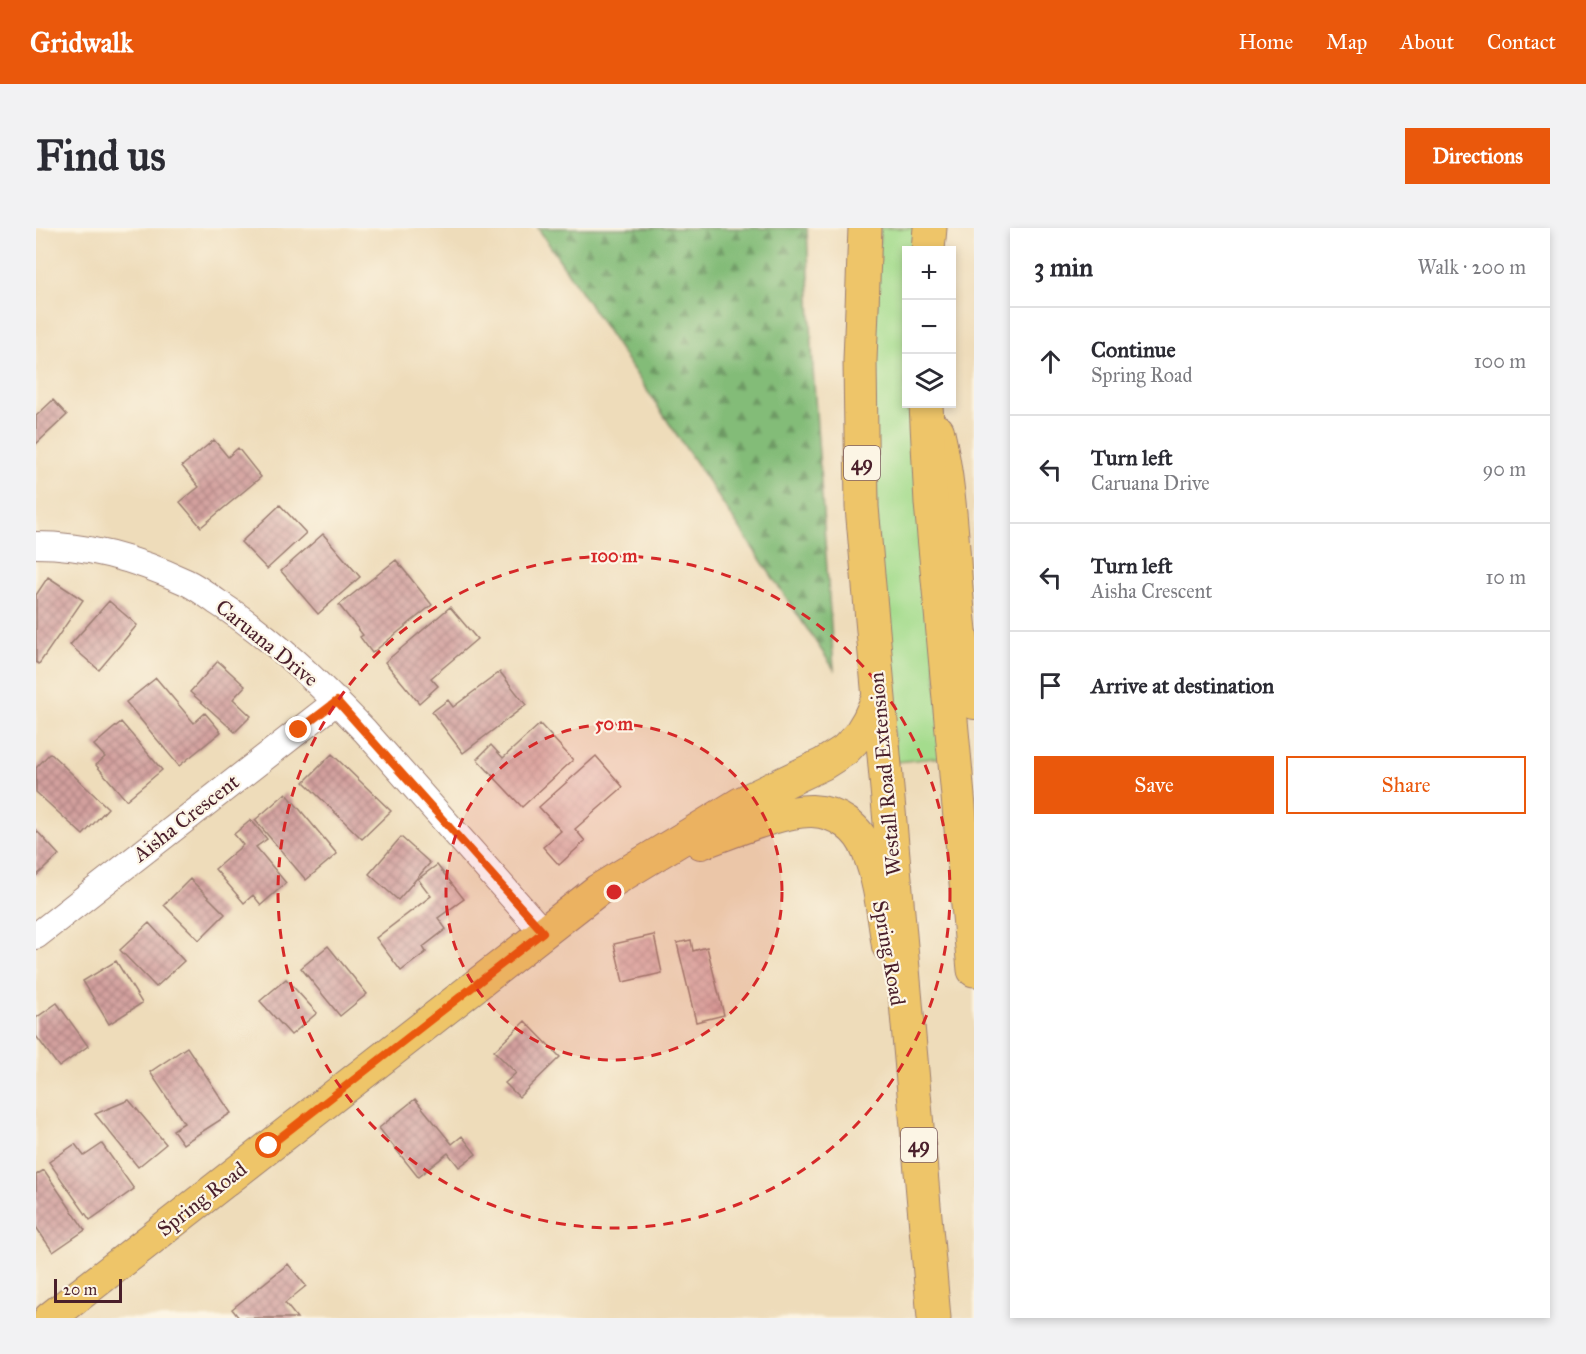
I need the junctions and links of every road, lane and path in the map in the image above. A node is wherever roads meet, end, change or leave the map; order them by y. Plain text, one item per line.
1 (865, 228) edge
2 (930, 228) edge
3 (928, 246) edge
4 (926, 408) edge
5 (933, 408) edge
6 (36, 545) edge
7 (878, 698) junction
8 (337, 701) junction
9 (974, 703) edge
10 (641, 864) junction
11 (970, 869) edge
12 (543, 932) junction
13 (36, 936) edge
14 (974, 970) edge
15 (914, 1091) junction
16 (50, 1318) edge
17 (934, 1318) edge

1 - 7 highway, Westall Road Extension / 49
2 - 3 highway
4 - 11 highway
5 - 9 main road
6 - 8 street, Caruana Drive
7 - 10 main road, Spring Road
7 - 15 highway, Westall Road Extension / 49
8 - 12 street, Caruana Drive
8 - 13 street, Aisha Crescent
10 - 12 main road, Spring Road
10 - 15 main road, Spring Road
11 - 14 highway
12 - 16 main road, Spring Road
15 - 17 highway, Westall Road Extension / 49

